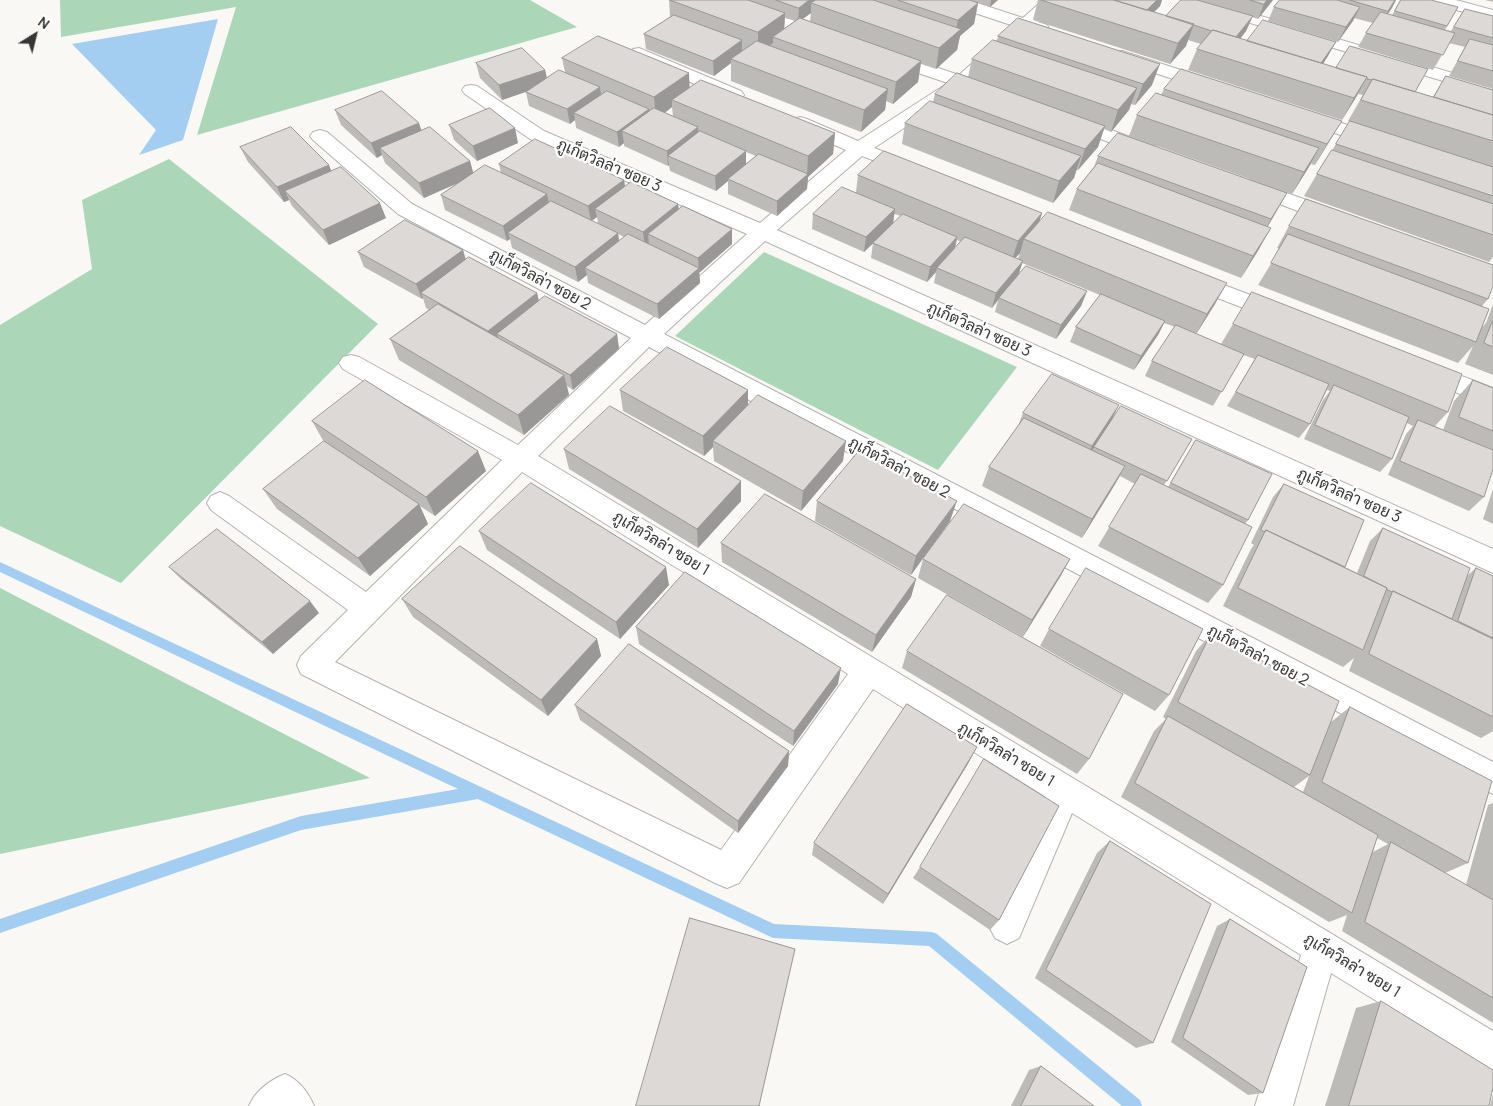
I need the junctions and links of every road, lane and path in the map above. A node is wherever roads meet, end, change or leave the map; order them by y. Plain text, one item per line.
1 (716, 0) edge
2 (951, 0) edge
3 (1053, 0) edge
4 (1190, 0) edge
5 (1437, 0) edge
6 (1493, 15) edge
7 (1026, 24) junction
8 (1054, 33) edge
9 (839, 41) edge
10 (867, 50) edge
11 (639, 52) edge
12 (1110, 52) edge
13 (962, 82) junction
14 (471, 90) dead end
15 (1493, 91) edge
16 (990, 92) edge
17 (1232, 92) edge
18 (753, 103) edge
19 (1288, 111) edge
20 (1046, 112) edge
21 (780, 114) edge
22 (320, 136) dead end
23 (1400, 148) edge
24 (859, 149) junction
25 (1167, 156) edge
26 (896, 163) edge
27 (1232, 180) edge
28 (1353, 224) edge
29 (762, 232) junction
30 (1172, 272) edge
31 (1300, 322) edge
32 (646, 336) junction
33 (352, 363) dead end
34 (1410, 366) edge
35 (1493, 398) edge
36 (520, 458) junction
37 (220, 503) dead end
38 (1493, 561) edge
39 (368, 609) junction
40 (868, 671) junction
41 (1493, 778) edge
42 (1065, 791) junction
43 (1007, 926) edge
44 (1321, 947) junction
45 (1493, 1052) edge
46 (264, 1106) edge
47 (300, 1106) edge
48 (1274, 1106) edge

1 - 9 street
2 - 7 street
3 - 7 street
4 - 15 street
5 - 6 street
7 - 8 street
7 - 13 street
10 - 13 street
11 - 18 street
12 - 17 street
13 - 16 street
13 - 24 street
14 - 29 street, ภูเก็ตวิลล่า ซอย 3
19 - 23 street
20 - 25 street
21 - 24 street
22 - 32 street, ภูเก็ตวิลล่า ซอย 2
24 - 26 street
24 - 29 street
27 - 28 street
29 - 32 street
29 - 38 street, ภูเก็ตวิลล่า ซอย 3
30 - 31 street
32 - 36 street
32 - 41 street, ภูเก็ตวิลล่า ซอย 2
33 - 36 street, ภูเก็ตวิลล่า ซอย 1
34 - 35 street
36 - 39 street
36 - 40 street, ภูเก็ตวิลล่า ซอย 1
37 - 39 street
39 - 40 street
40 - 42 street, ภูเก็ตวิลล่า ซอย 1
42 - 43 street
42 - 44 street, ภูเก็ตวิลล่า ซอย 1
44 - 45 street, ภูเก็ตวิลล่า ซอย 1
44 - 48 street
46 - 47 lane

